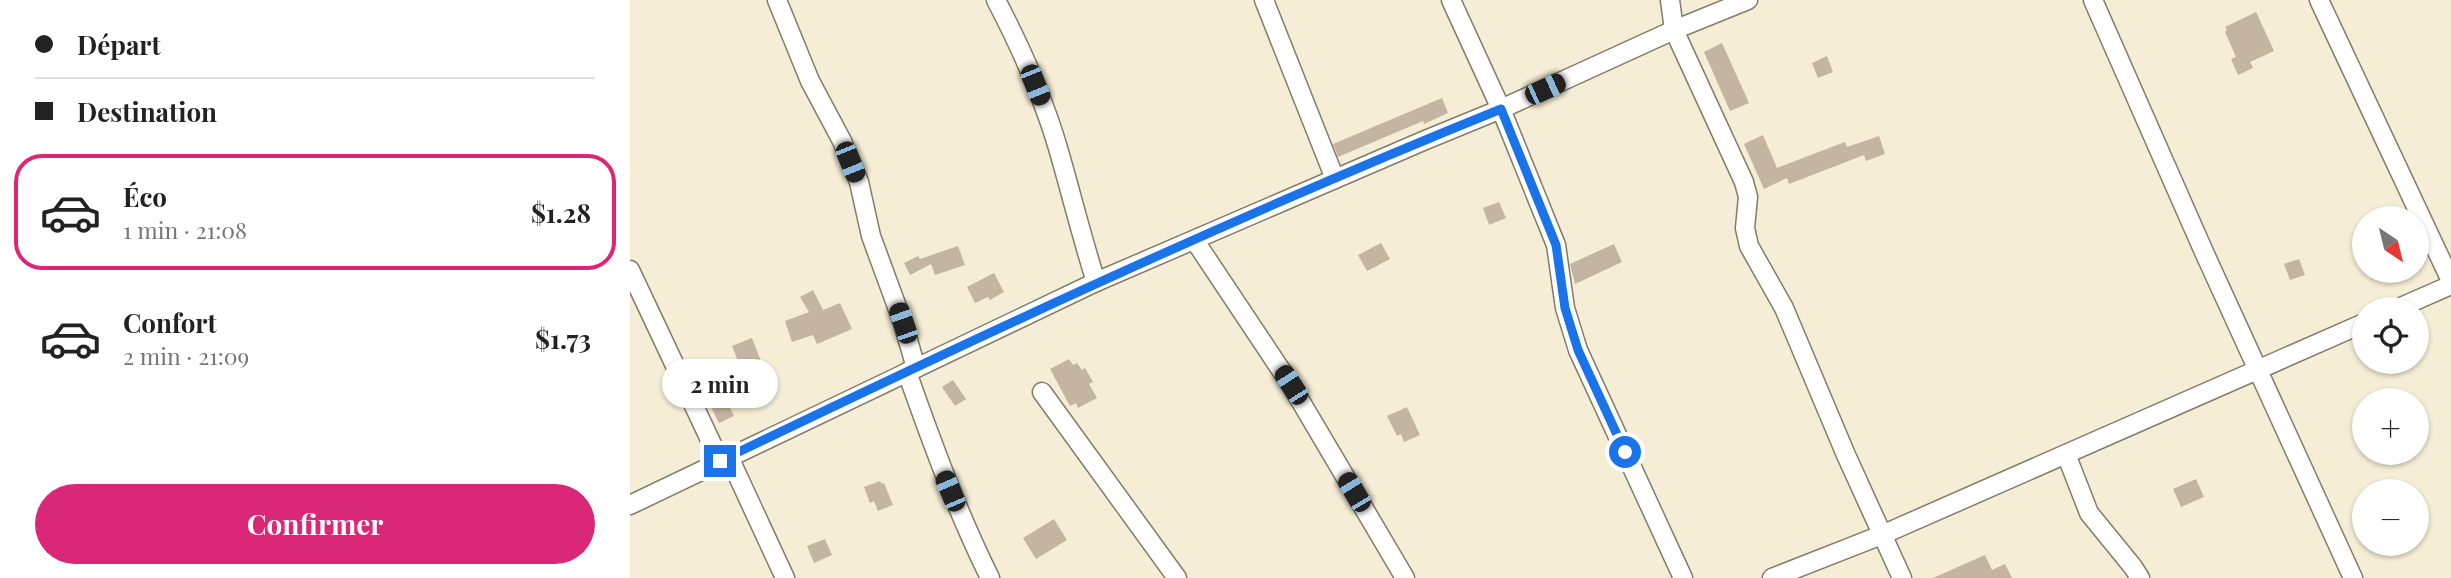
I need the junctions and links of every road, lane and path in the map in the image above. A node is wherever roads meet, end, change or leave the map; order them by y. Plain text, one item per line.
1 (777, 0) edge
2 (996, 0) edge
3 (1264, 0) edge
4 (1451, 0) edge
5 (1670, 0) edge
6 (1748, 0) edge
7 (2093, 0) edge
8 (2319, 0) edge
9 (1674, 30) junction
10 (1501, 109) junction
11 (1335, 179) junction
12 (1195, 241) junction
13 (630, 270) edge
14 (1096, 282) junction
15 (2451, 283) edge
16 (2421, 297) edge
17 (2352, 328) edge
18 (2256, 369) junction
19 (912, 370) junction
20 (1042, 392) dead end
21 (2066, 454) junction
22 (724, 459) junction
23 (630, 505) edge
24 (1884, 534) junction
25 (785, 578) edge
26 (990, 578) edge
27 (1177, 578) edge
28 (1405, 578) edge
29 (1683, 578) edge
30 (1772, 578) edge
31 (1902, 578) edge
32 (2140, 578) edge
33 (2353, 578) edge

1 - 19 street
2 - 14 street
3 - 11 street
4 - 10 street
5 - 9 street
6 - 9 street
7 - 18 street
8 - 15 street
9 - 10 street
9 - 24 street
10 - 11 street
10 - 29 street
11 - 12 street
12 - 14 street
12 - 28 street
13 - 22 street
14 - 19 street
15 - 16 street
17 - 18 street
18 - 21 street
18 - 33 street
19 - 22 street
19 - 26 street
20 - 27 street
21 - 24 street
21 - 32 street
22 - 23 street
22 - 25 street
24 - 30 street
24 - 31 street

